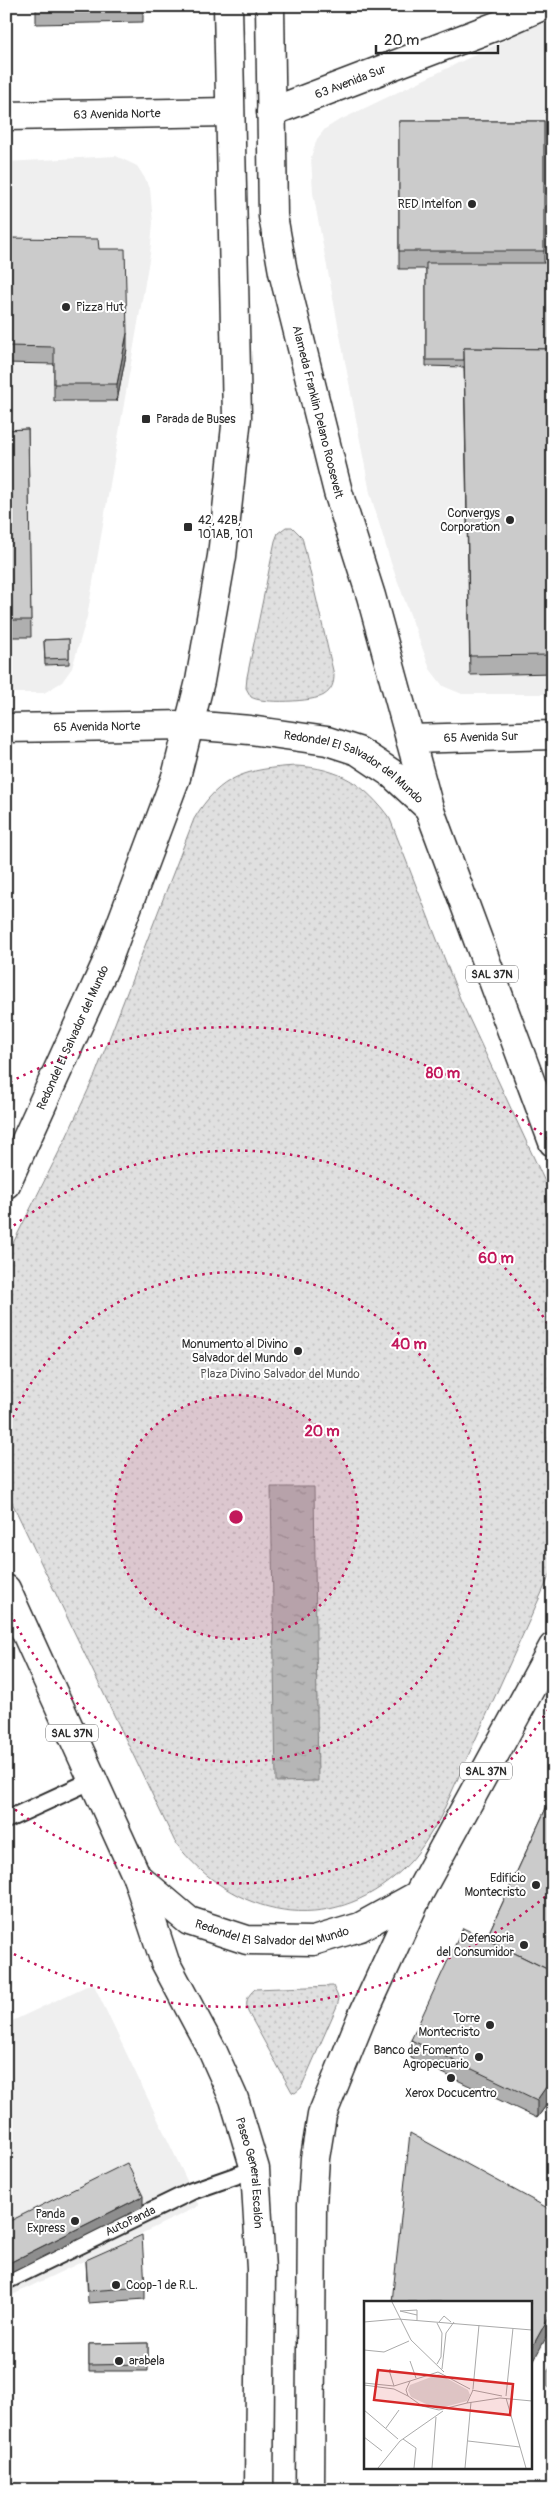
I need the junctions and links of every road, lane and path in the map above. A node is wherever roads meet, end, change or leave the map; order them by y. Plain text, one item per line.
1 (228, 6) edge
2 (270, 6) edge
3 (542, 6) edge
4 (229, 112) junction
5 (271, 112) junction
6 (6, 116) edge
7 (189, 725) junction
8 (6, 728) edge
9 (553, 735) edge
10 (410, 739) junction
11 (429, 808) junction
12 (54, 1082) junction
13 (551, 1135) edge
14 (6, 1152) edge
15 (6, 1184) edge
16 (6, 1589) edge
17 (553, 1647) edge
18 (92, 1780) junction
19 (6, 1820) edge
20 (138, 1878) junction
21 (418, 1894) junction
22 (255, 2169) junction
23 (6, 2281) edge
24 (259, 2490) edge
25 (310, 2490) edge

1 - 4 main road
2 - 5 main road, Alameda Franklin Delano Roosevelt
3 - 5 main road, 63 Avenida Sur
4 - 6 main road, 63 Avenida Norte
4 - 7 main road
5 - 10 main road, Alameda Franklin Delano Roosevelt
7 - 8 main road, 65 Avenida Norte
7 - 11 main road, Redondel El Salvador del Mundo / SAL 37N
7 - 12 main road, Redondel El Salvador del Mundo
9 - 10 main road, 65 Avenida Sur
10 - 11 main road, Alameda Franklin Delano Roosevelt
11 - 13 main road, Redondel El Salvador del Mundo / SAL 37N
12 - 14 main road
12 - 15 main road, Redondel El Salvador del Mundo
16 - 18 main road, Redondel El Salvador del Mundo / SAL 37N
17 - 21 main road, SAL 37N
18 - 19 lane
18 - 20 main road, Redondel El Salvador del Mundo / SAL 37N
20 - 21 main road, Redondel El Salvador del Mundo / SAL 37N
20 - 22 main road, Paseo General Escalón
21 - 25 main road
22 - 23 lane, AutoPanda
22 - 24 main road, Paseo General Escalón

